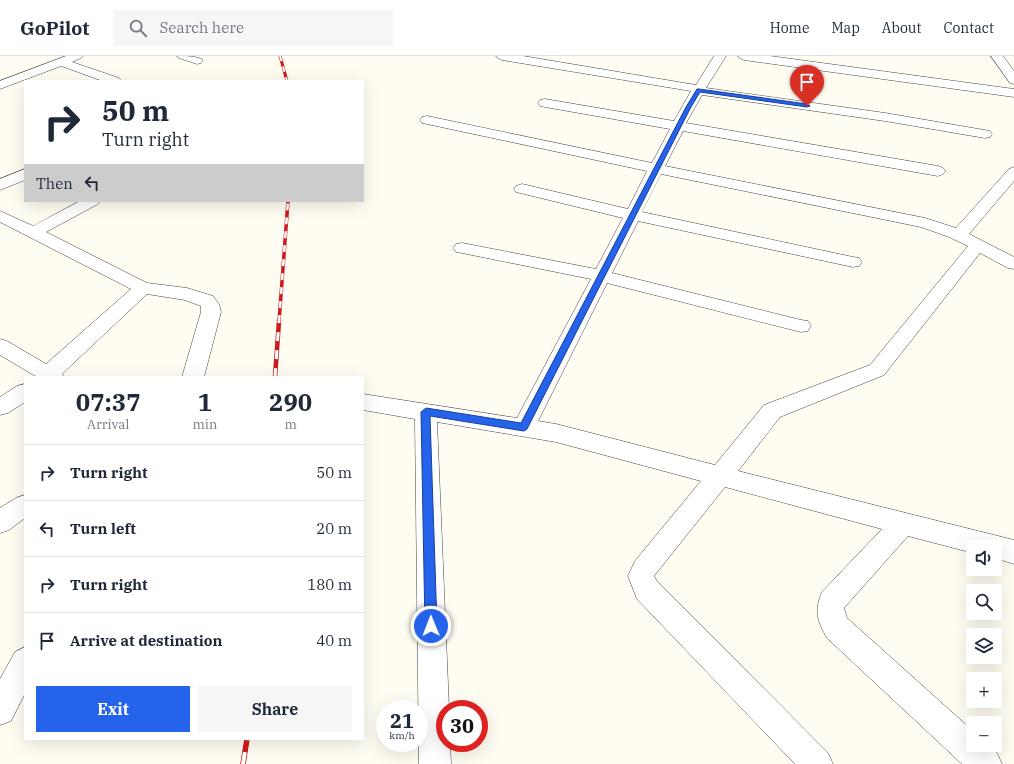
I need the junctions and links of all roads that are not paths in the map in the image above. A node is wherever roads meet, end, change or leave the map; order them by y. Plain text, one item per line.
1 (77, 56) edge
2 (183, 56) edge
3 (502, 56) edge
4 (720, 56) edge
5 (744, 56) edge
6 (997, 56) edge
7 (197, 60) dead end
8 (60, 62) junction
9 (112, 80) edge
10 (1014, 80) edge
11 (0, 85) edge
12 (699, 90) junction
13 (1014, 93) edge
14 (545, 103) dead end
15 (427, 120) dead end
16 (679, 125) junction
17 (985, 134) dead end
18 (657, 169) junction
19 (938, 171) dead end
20 (1014, 172) edge
21 (24, 174) edge
22 (0, 185) edge
23 (522, 189) dead end
24 (90, 202) edge
25 (633, 215) junction
26 (0, 216) edge
27 (32, 233) junction
28 (959, 235) junction
29 (978, 245) junction
30 (462, 248) dead end
31 (853, 262) dead end
32 (1014, 264) edge
33 (601, 276) junction
34 (151, 290) junction
35 (801, 326) dead end
36 (0, 346) edge
37 (51, 376) edge
38 (193, 376) edge
39 (24, 393) edge
40 (364, 402) edge
41 (0, 407) edge
42 (426, 412) junction
43 (524, 427) junction
44 (720, 476) junction
45 (24, 506) edge
46 (0, 522) edge
47 (903, 524) junction
48 (966, 540) edge
49 (1002, 549) edge
50 (1014, 552) edge
51 (24, 664) edge
52 (0, 710) edge
53 (435, 764) edge
54 (817, 764) edge
55 (986, 764) edge

1 - 8 street
2 - 7 street
3 - 12 street
4 - 12 street
5 - 13 street
6 - 10 street
8 - 9 street
8 - 11 street
12 - 16 street
12 - 17 street
14 - 16 street
15 - 18 street
16 - 18 street
16 - 19 street
18 - 25 street
18 - 28 street
20 - 28 street
21 - 22 street
23 - 25 street
24 - 27 street
25 - 31 street
25 - 33 street
26 - 27 street
27 - 34 street
28 - 29 street
29 - 32 street
29 - 44 street
30 - 33 street
33 - 35 street
33 - 43 street
34 - 37 street
34 - 38 street
36 - 37 street
39 - 41 street
40 - 42 street
42 - 43 street
42 - 53 street
43 - 44 street
44 - 47 street
44 - 54 street
45 - 46 street
47 - 48 street
47 - 55 street
49 - 50 street
51 - 52 street

